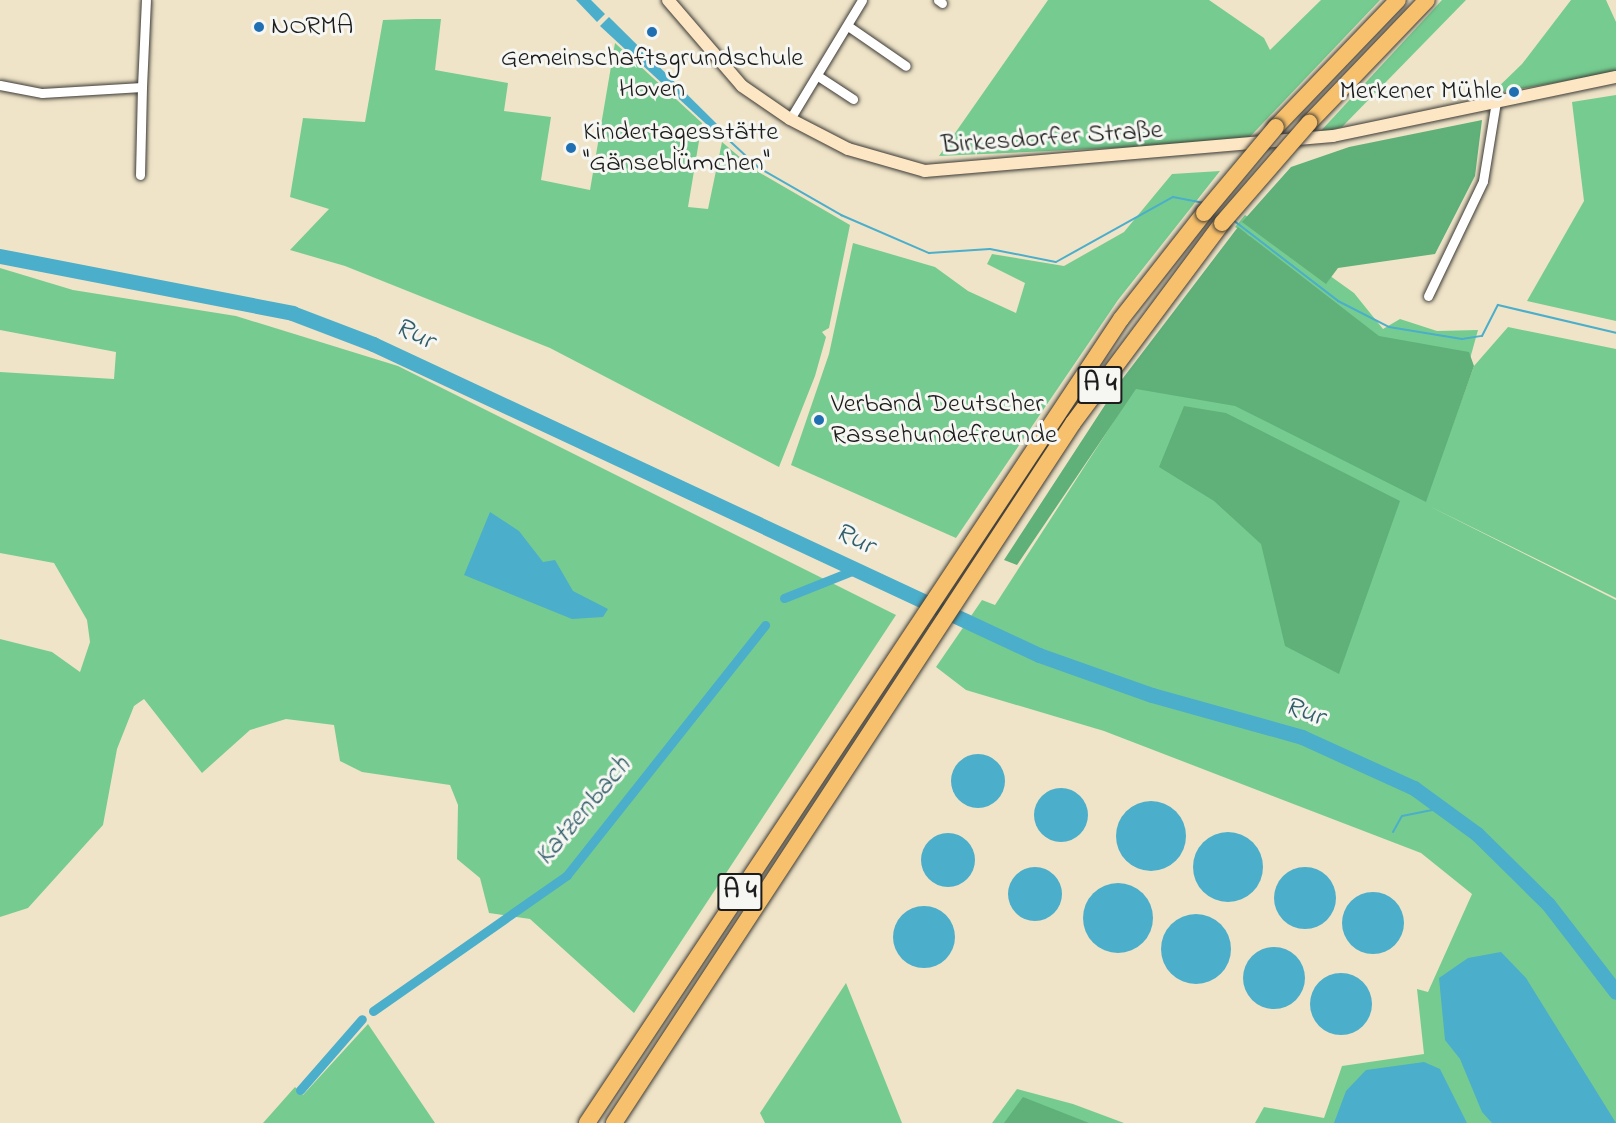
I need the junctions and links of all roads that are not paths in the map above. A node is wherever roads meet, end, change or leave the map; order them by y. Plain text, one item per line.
1 (146, 0) edge
2 (668, 0) edge
3 (862, 0) edge
4 (1398, 0) edge
5 (1427, 0) edge
6 (848, 26) junction
7 (906, 66) dead end
8 (818, 76) junction
9 (1616, 78) edge
10 (0, 85) edge
11 (142, 87) junction
12 (853, 99) dead end
13 (1496, 102) junction
14 (790, 119) junction
15 (140, 176) dead end
16 (1428, 296) dead end
17 (587, 1123) edge
18 (614, 1123) edge

1 - 11 street
2 - 14 main road, Birkesdorfer Straße
3 - 6 street
4 - 17 highway, A 4, bridge
5 - 18 highway, A 4, bridge
6 - 7 street
6 - 8 street
8 - 12 street
8 - 14 street
9 - 13 main road, Birkesdorfer Straße
10 - 11 street
11 - 15 street
13 - 14 main road, Birkesdorfer Straße
13 - 16 street

